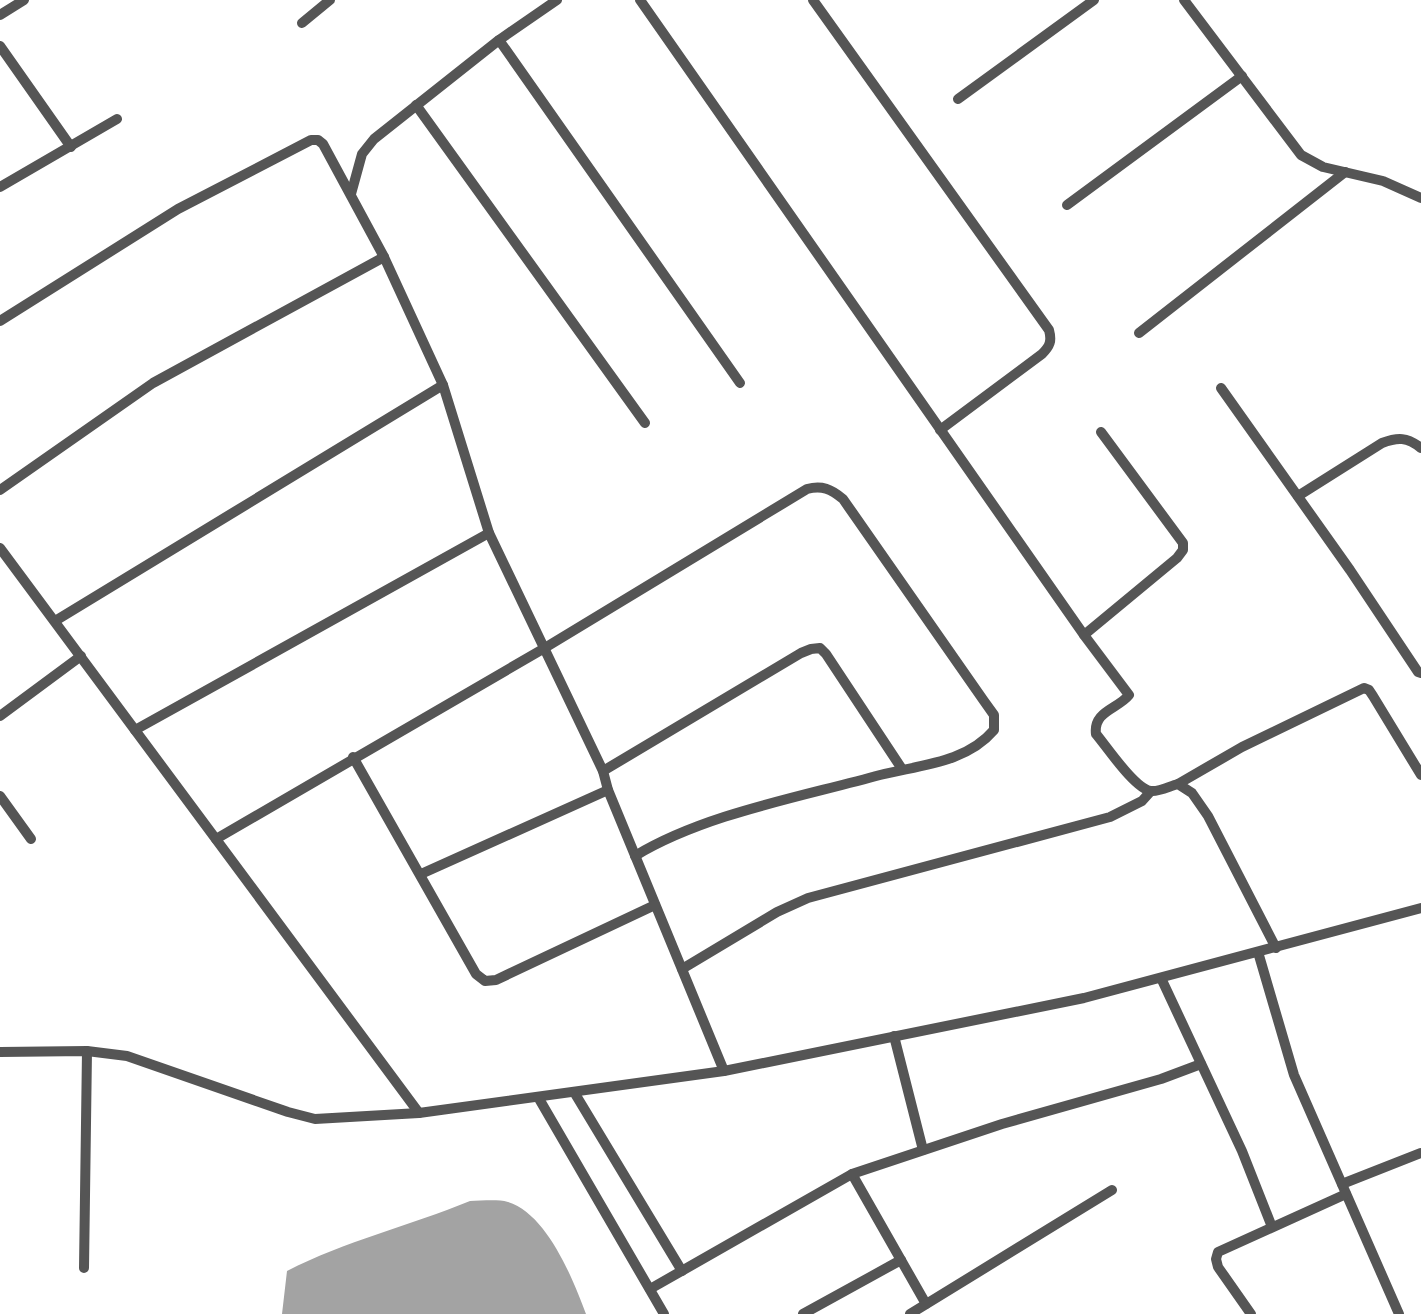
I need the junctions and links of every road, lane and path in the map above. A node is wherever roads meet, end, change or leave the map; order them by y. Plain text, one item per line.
1 (24, 0) edge
2 (330, 0) edge
3 (640, 0) edge
4 (812, 0) edge
5 (1094, 0) edge
6 (1184, 0) edge
7 (551, 2) edge
8 (0, 15) edge
9 (302, 23) dead end
10 (499, 40) junction
11 (0, 46) edge
12 (1242, 76) junction
13 (958, 99) dead end
14 (416, 105) junction
15 (117, 119) dead end
16 (71, 147) junction
17 (1344, 172) junction
18 (0, 187) edge
19 (351, 194) junction
20 (1421, 198) edge
21 (1067, 205) dead end
22 (384, 257) junction
23 (0, 321) edge
24 (1139, 333) dead end
25 (740, 383) dead end
26 (443, 385) junction
27 (1220, 388) dead end
28 (645, 423) dead end
29 (940, 430) junction
30 (1101, 432) dead end
31 (1421, 448) edge
32 (0, 490) edge
33 (1298, 496) junction
34 (489, 533) junction
35 (0, 548) edge
36 (54, 621) junction
37 (1084, 635) junction
38 (543, 649) junction
39 (81, 656) junction
40 (1421, 673) edge
41 (0, 716) edge
42 (135, 730) junction
43 (354, 757) junction
44 (902, 769) junction
45 (603, 771) junction
46 (1421, 775) edge
47 (1178, 784) junction
48 (608, 790) junction
49 (1151, 791) junction
50 (0, 796) edge
51 (30, 839) dead end
52 (216, 839) junction
53 (635, 856) junction
54 (421, 874) junction
55 (655, 905) junction
56 (1421, 908) edge
57 (1276, 948) junction
58 (1258, 952) junction
59 (682, 970) junction
60 (1161, 978) junction
61 (894, 1036) junction
62 (88, 1051) junction
63 (0, 1052) edge
64 (1201, 1064) junction
65 (724, 1071) junction
66 (574, 1092) junction
67 (538, 1097) junction
68 (419, 1113) junction
69 (923, 1150) junction
70 (1421, 1153) edge
71 (852, 1174) junction
72 (1344, 1189) junction
73 (1112, 1190) dead end
74 (1272, 1227) junction
75 (901, 1260) junction
76 (84, 1268) dead end
77 (682, 1271) junction
78 (650, 1289) junction
79 (926, 1304) junction
80 (664, 1314) edge
81 (803, 1314) edge
82 (910, 1314) edge
83 (1250, 1314) edge
84 (1399, 1314) edge

1 - 8 street
2 - 9 street
3 - 29 street
4 - 29 street
5 - 13 street
6 - 12 street
7 - 10 street
10 - 14 street
10 - 25 street
11 - 16 street
12 - 17 street
12 - 21 street
14 - 19 street
14 - 28 street
15 - 16 street
16 - 18 street
17 - 20 street
17 - 24 street
19 - 22 street
19 - 23 street
22 - 26 street
22 - 32 street
26 - 34 street
26 - 36 street
27 - 33 street
29 - 37 street
30 - 37 street
31 - 33 street
33 - 40 street
34 - 38 street
34 - 42 street
35 - 36 street
36 - 39 street
37 - 49 street
38 - 43 street
38 - 44 street
38 - 45 street
39 - 41 street
39 - 42 street
42 - 52 street
43 - 52 street
43 - 54 street
44 - 45 street
44 - 53 street
45 - 48 street
46 - 47 street
47 - 49 street
47 - 57 street
48 - 53 street
48 - 54 street
49 - 59 street
50 - 51 street
52 - 68 street
53 - 55 street
54 - 55 street
55 - 59 street
56 - 57 street
57 - 58 street
58 - 60 street
58 - 72 street
59 - 65 street
60 - 61 street
60 - 64 street
61 - 65 street
61 - 69 street
62 - 63 street
62 - 68 street
62 - 76 street
64 - 69 street
64 - 74 street
65 - 66 street
66 - 67 street
66 - 77 street
67 - 68 street
67 - 78 street
69 - 71 street
70 - 72 street
71 - 75 street
71 - 77 street
72 - 74 street
72 - 84 street
73 - 79 street
74 - 83 street
75 - 79 street
75 - 81 street
77 - 78 street
78 - 80 street
79 - 82 street

